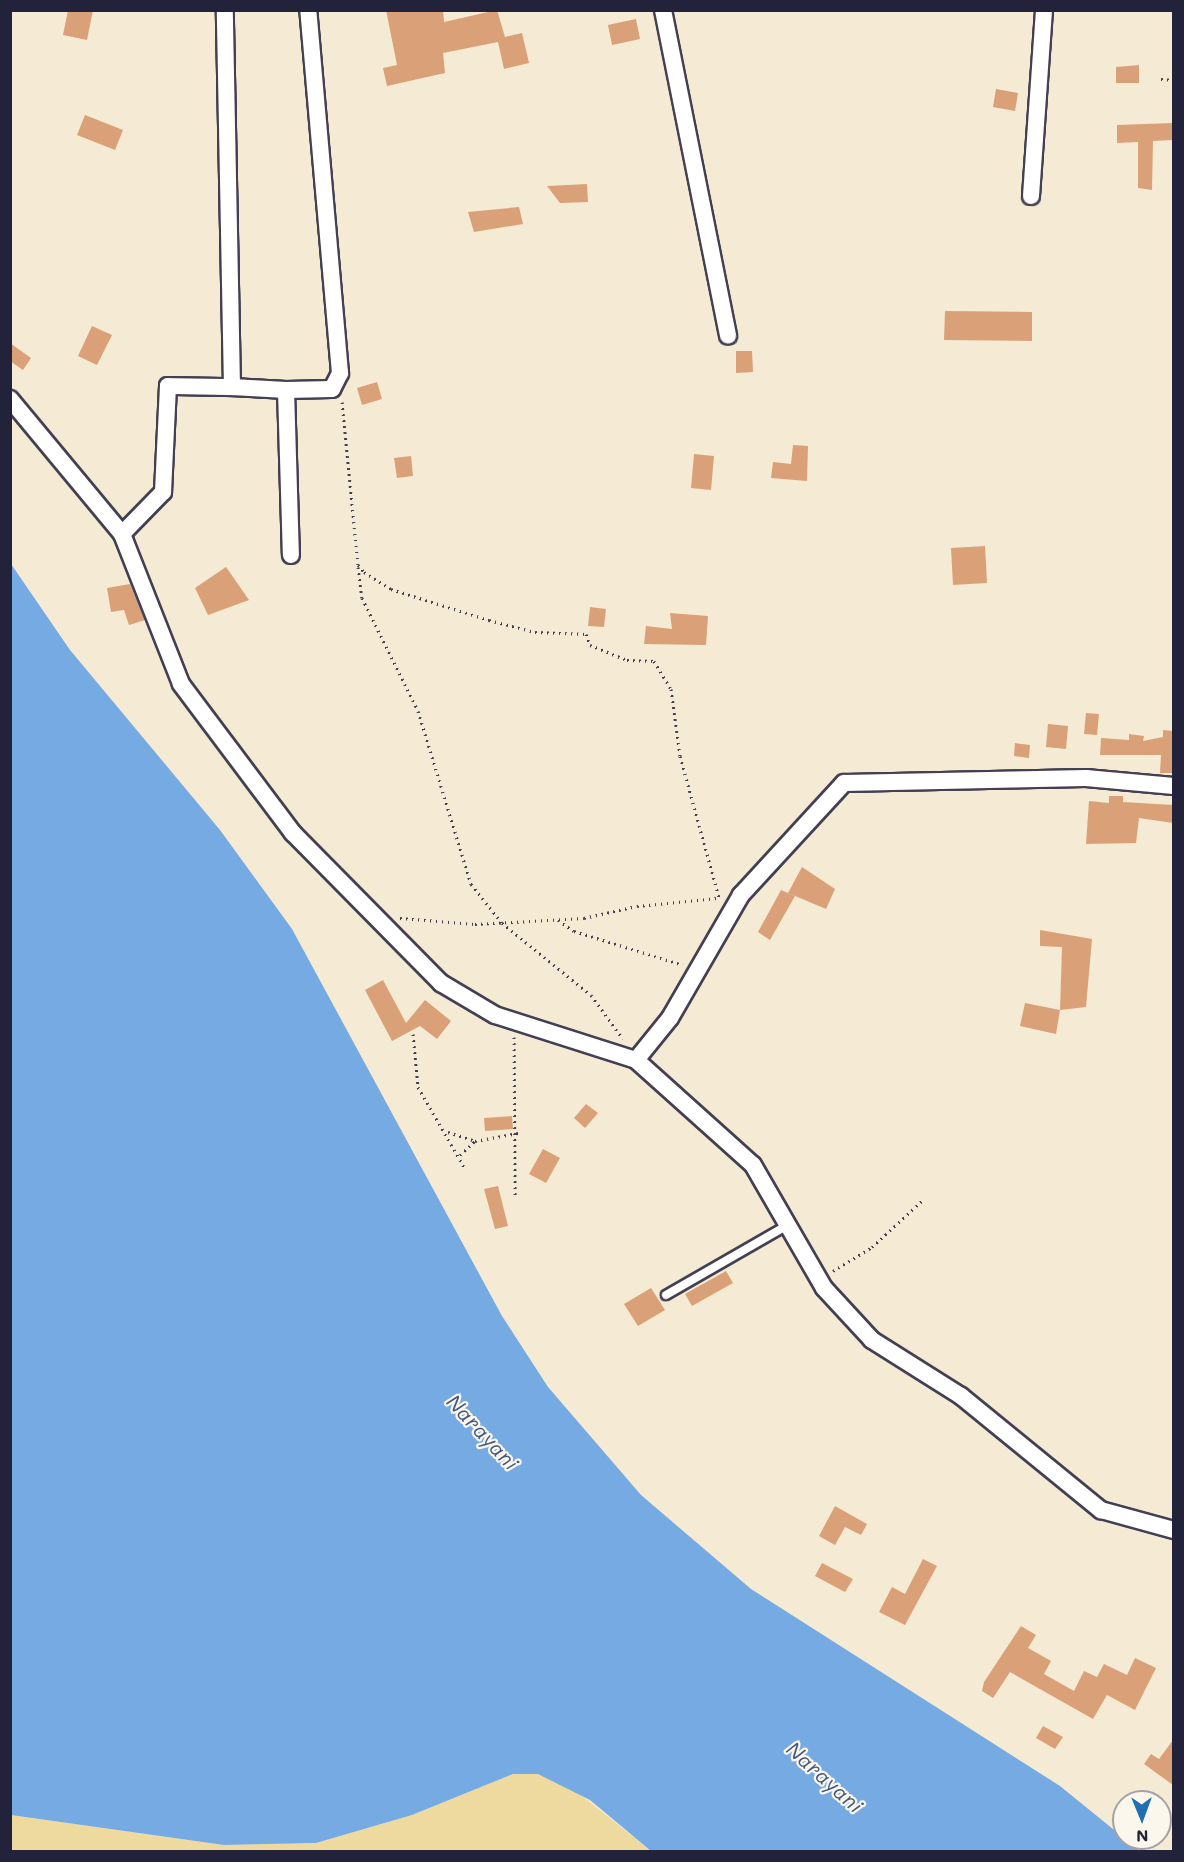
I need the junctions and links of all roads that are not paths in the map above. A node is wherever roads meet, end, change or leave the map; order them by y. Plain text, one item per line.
1 (225, 10) edge
2 (308, 10) edge
3 (663, 10) edge
4 (1044, 10) edge
5 (1031, 196) dead end
6 (728, 336) dead end
7 (232, 387) junction
8 (286, 390) junction
9 (10, 399) edge
10 (122, 534) junction
11 (291, 555) dead end
12 (1173, 786) edge
13 (636, 1060) junction
14 (786, 1226) junction
15 (666, 1295) dead end
16 (1173, 1530) edge

1 - 7 street
2 - 8 street
3 - 6 street
4 - 5 street
7 - 8 street
7 - 10 street
8 - 11 street
9 - 10 street
10 - 13 street
12 - 13 street
13 - 14 street
14 - 15 lane
14 - 16 street

